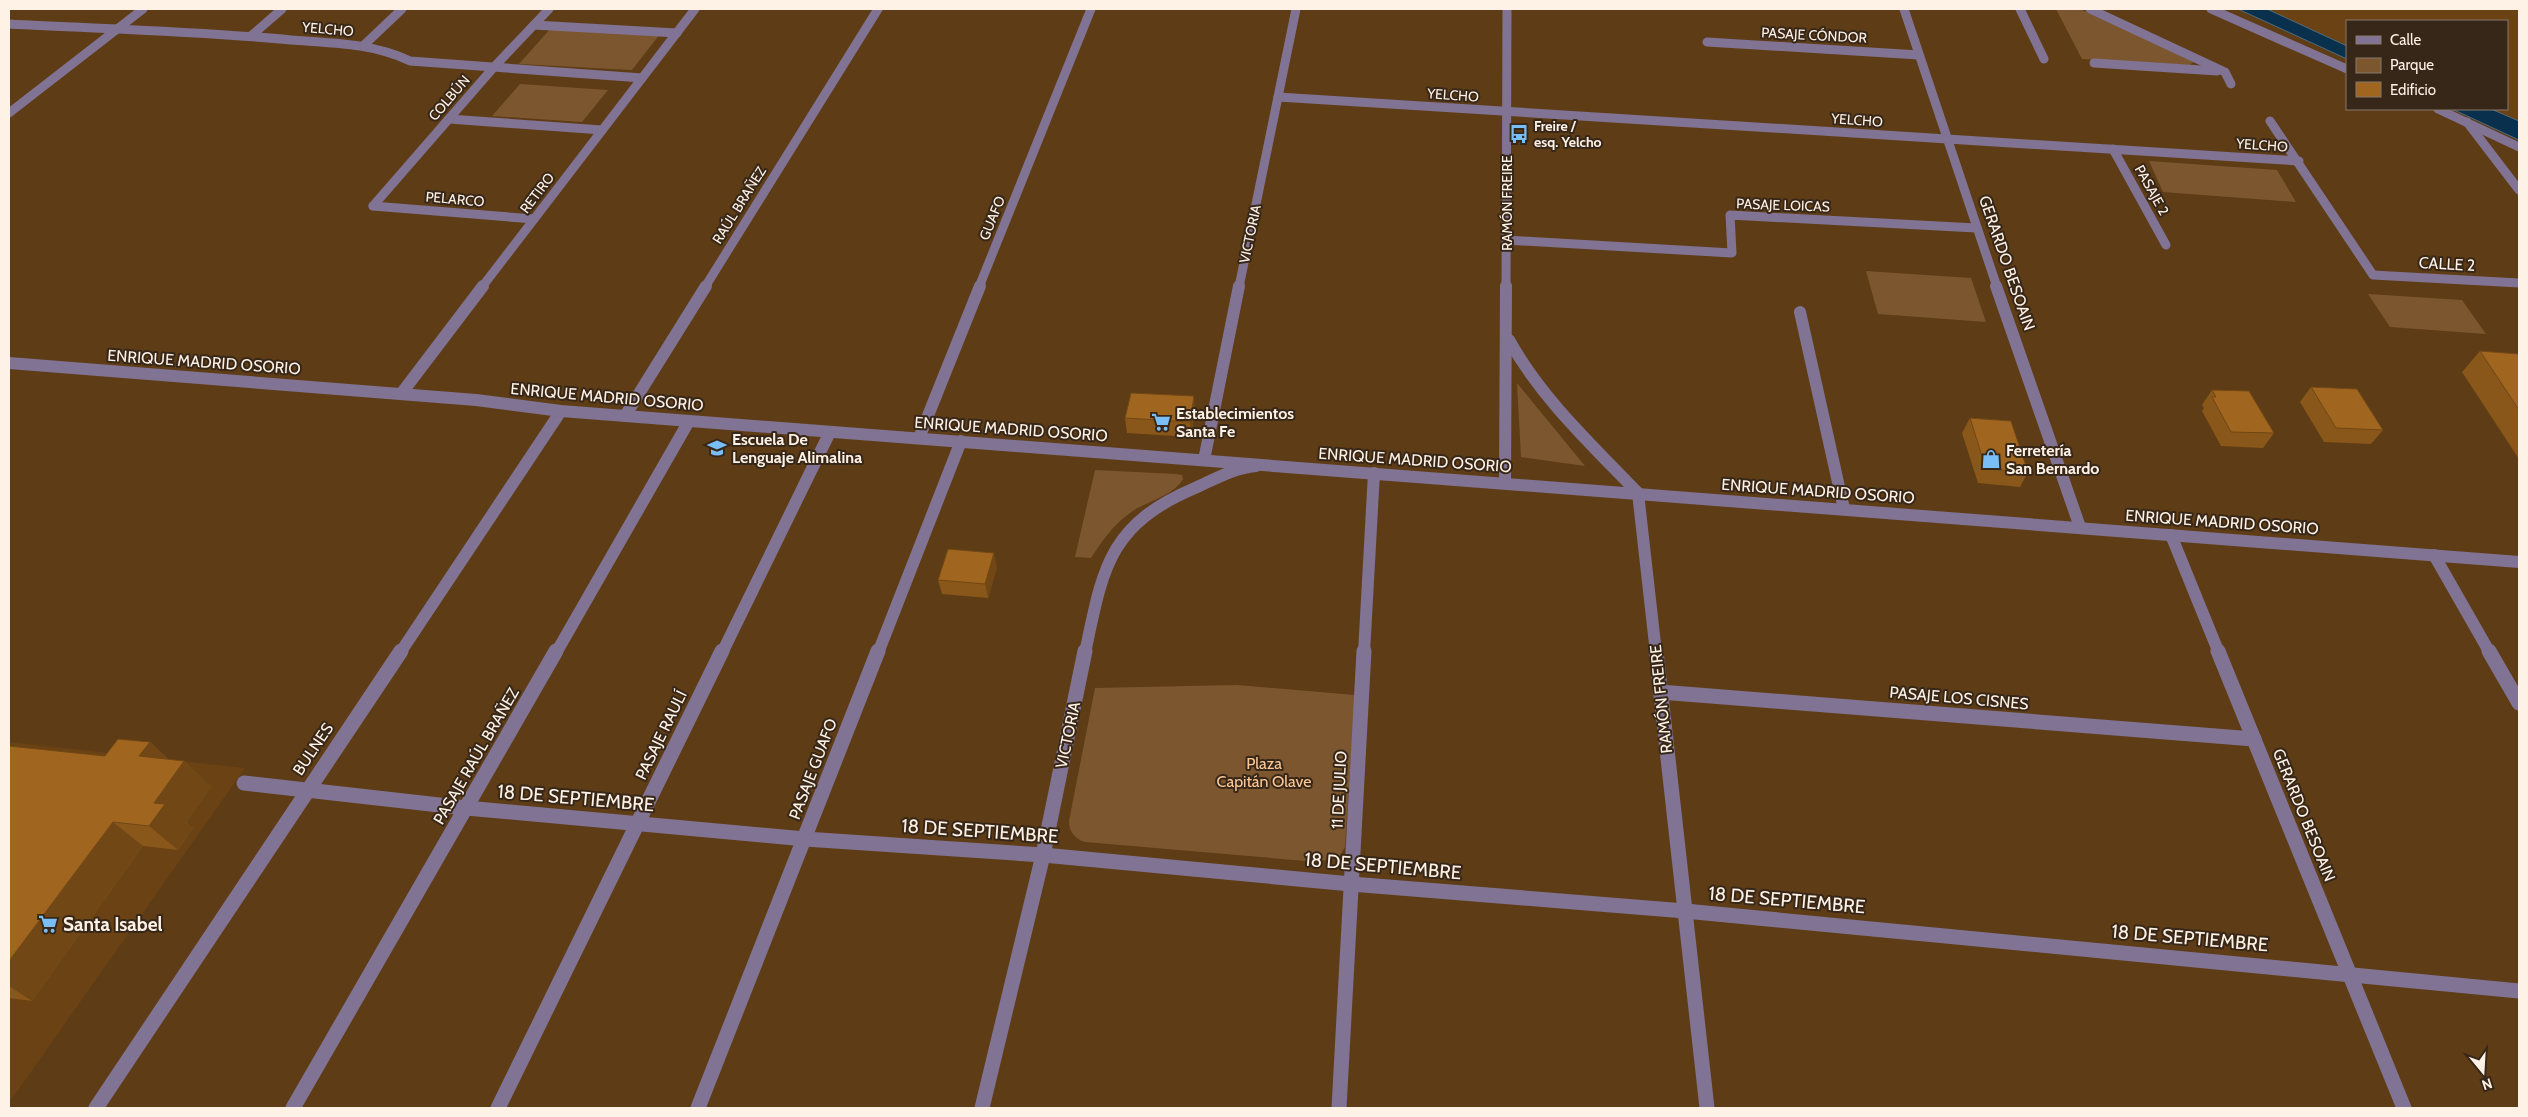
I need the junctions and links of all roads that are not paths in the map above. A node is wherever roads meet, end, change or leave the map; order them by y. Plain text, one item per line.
1 (143, 9) edge
2 (282, 9) edge
3 (402, 9) edge
4 (549, 9) edge
5 (695, 9) edge
6 (878, 9) edge
7 (1091, 9) edge
8 (1296, 9) edge
9 (1507, 9) edge
10 (1904, 9) edge
11 (2020, 9) edge
12 (2090, 9) edge
13 (2211, 9) edge
14 (9, 24) edge
15 (534, 25) junction
16 (115, 31) junction
17 (676, 33) junction
18 (251, 36) junction
19 (1707, 42) dead end
20 (363, 46) junction
21 (1919, 55) junction
22 (2044, 59) dead end
23 (2094, 63) dead end
24 (494, 67) junction
25 (2346, 69) edge
26 (2226, 72) junction
27 (642, 78) junction
28 (2231, 84) dead end
29 (1278, 97) junction
30 (2440, 110) edge
31 (1507, 112) junction
32 (9, 113) edge
33 (449, 119) junction
34 (2270, 121) dead end
35 (2467, 122) junction
36 (602, 130) junction
37 (1946, 139) junction
38 (2519, 146) edge
39 (2113, 149) junction
40 (2299, 161) junction
41 (2519, 190) edge
42 (373, 206) joint
43 (534, 219) junction
44 (1976, 228) junction
45 (1506, 240) junction
46 (2166, 245) dead end
47 (2374, 275) joint
48 (2519, 283) edge
49 (1800, 312) dead end
50 (1508, 338) junction
51 (9, 364) edge
52 (401, 394) junction
53 (561, 411) junction
54 (625, 416) junction
55 (689, 421) junction
56 (830, 432) junction
57 (920, 438) junction
58 (961, 442) junction
59 (1204, 460) junction
60 (1279, 466) junction
61 (1374, 473) junction
62 (1506, 483) junction
63 (1638, 493) junction
64 (1844, 509) junction
65 (2080, 527) junction
66 (2171, 534) junction
67 (2434, 555) junction
68 (2519, 562) edge
69 (1660, 692) junction
70 (2519, 703) edge
71 (2254, 739) junction
72 (244, 783) dead end
73 (307, 790) junction
74 (466, 808) junction
75 (638, 823) junction
76 (804, 839) junction
77 (1043, 855) junction
78 (1351, 884) junction
79 (1685, 911) junction
80 (2350, 974) junction
81 (2519, 990) edge
82 (96, 1108) edge
83 (293, 1108) edge
84 (498, 1108) edge
85 (698, 1108) edge
86 (982, 1108) edge
87 (1339, 1108) edge
88 (1707, 1108) edge
89 (2404, 1108) edge

1 - 16 street
2 - 18 street
3 - 20 street
4 - 15 street, COLBÚN
5 - 17 street, RETIRO
6 - 54 street, RAÚL BRAÑEZ
7 - 57 street, GUAFO
8 - 29 street, VICTORIA
9 - 31 street, RAMÓN FREIRE
10 - 21 street, GERARDO BESOAIN
11 - 22 street
12 - 26 street
13 - 25 street
14 - 16 street, YELCHO
15 - 17 street
15 - 24 street, COLBÚN
16 - 18 street, YELCHO
16 - 32 street
17 - 27 street, RETIRO
18 - 20 street, YELCHO
19 - 21 street, PASAJE CÓNDOR
20 - 24 street, YELCHO
21 - 37 street, GERARDO BESOAIN
23 - 26 street
24 - 27 street, YELCHO
24 - 33 street, COLBÚN
26 - 28 street
27 - 36 street, RETIRO
29 - 31 street, YELCHO
29 - 59 street, VICTORIA
30 - 35 street
31 - 37 street, YELCHO
31 - 45 street, RAMÓN FREIRE
33 - 36 street
33 - 42 street, COLBÚN
34 - 40 street
35 - 38 street
35 - 41 street
36 - 43 street, RETIRO
37 - 39 street, YELCHO
37 - 44 street, GERARDO BESOAIN
39 - 40 street, YELCHO
39 - 46 street, PASAJE 2
40 - 47 street, YELCHO
42 - 43 street, PELARCO
43 - 52 street, RETIRO
44 - 45 street, PASAJE LOICAS
44 - 65 street, GERARDO BESOAIN
45 - 50 street, RAMÓN FREIRE
47 - 48 street, CALLE 2
49 - 64 street
50 - 62 street, RAMÓN FREIRE
50 - 63 street, RAMÓN FREIRE
51 - 52 street, ENRIQUE MADRID OSORIO
52 - 53 street, ENRIQUE MADRID OSORIO
53 - 54 street, ENRIQUE MADRID OSORIO
53 - 73 street, BULNES
54 - 55 street, ENRIQUE MADRID OSORIO
55 - 56 street, ENRIQUE MADRID OSORIO
55 - 74 street, PASAJE RAÚL BRAÑEZ
56 - 57 street, ENRIQUE MADRID OSORIO
56 - 75 street, PASAJE RAULÍ
57 - 58 street, ENRIQUE MADRID OSORIO
58 - 59 street, ENRIQUE MADRID OSORIO
58 - 76 street, PASAJE GUAFO
59 - 60 street, ENRIQUE MADRID OSORIO
60 - 61 street, ENRIQUE MADRID OSORIO
60 - 77 street, VICTORIA
61 - 62 street, ENRIQUE MADRID OSORIO
61 - 78 street, 11 DE JULIO
62 - 63 street, ENRIQUE MADRID OSORIO
63 - 64 street, ENRIQUE MADRID OSORIO
63 - 69 street, RAMÓN FREIRE
64 - 65 street, ENRIQUE MADRID OSORIO
65 - 66 street, ENRIQUE MADRID OSORIO
66 - 67 street, ENRIQUE MADRID OSORIO
66 - 71 street, GERARDO BESOAIN
67 - 68 street, ENRIQUE MADRID OSORIO
67 - 70 street
69 - 71 street, PASAJE LOS CISNES
69 - 79 street, RAMÓN FREIRE
71 - 80 street, GERARDO BESOAIN
72 - 73 street, 18 DE SEPTIEMBRE
73 - 74 street, 18 DE SEPTIEMBRE
73 - 82 street, BULNES
74 - 75 street, 18 DE SEPTIEMBRE
74 - 83 street, PASAJE RAÚL BRAÑEZ
75 - 76 street, 18 DE SEPTIEMBRE
75 - 84 street, PASAJE RAULÍ
76 - 77 street, 18 DE SEPTIEMBRE
76 - 85 street, PASAJE GUAFO
77 - 78 street, 18 DE SEPTIEMBRE
77 - 86 street, VICTORIA
78 - 79 street, 18 DE SEPTIEMBRE
78 - 87 street, 11 DE JULIO
79 - 80 street, 18 DE SEPTIEMBRE
79 - 88 street, RAMÓN FREIRE
80 - 81 street, 18 DE SEPTIEMBRE
80 - 89 street, GERARDO BESOAIN

